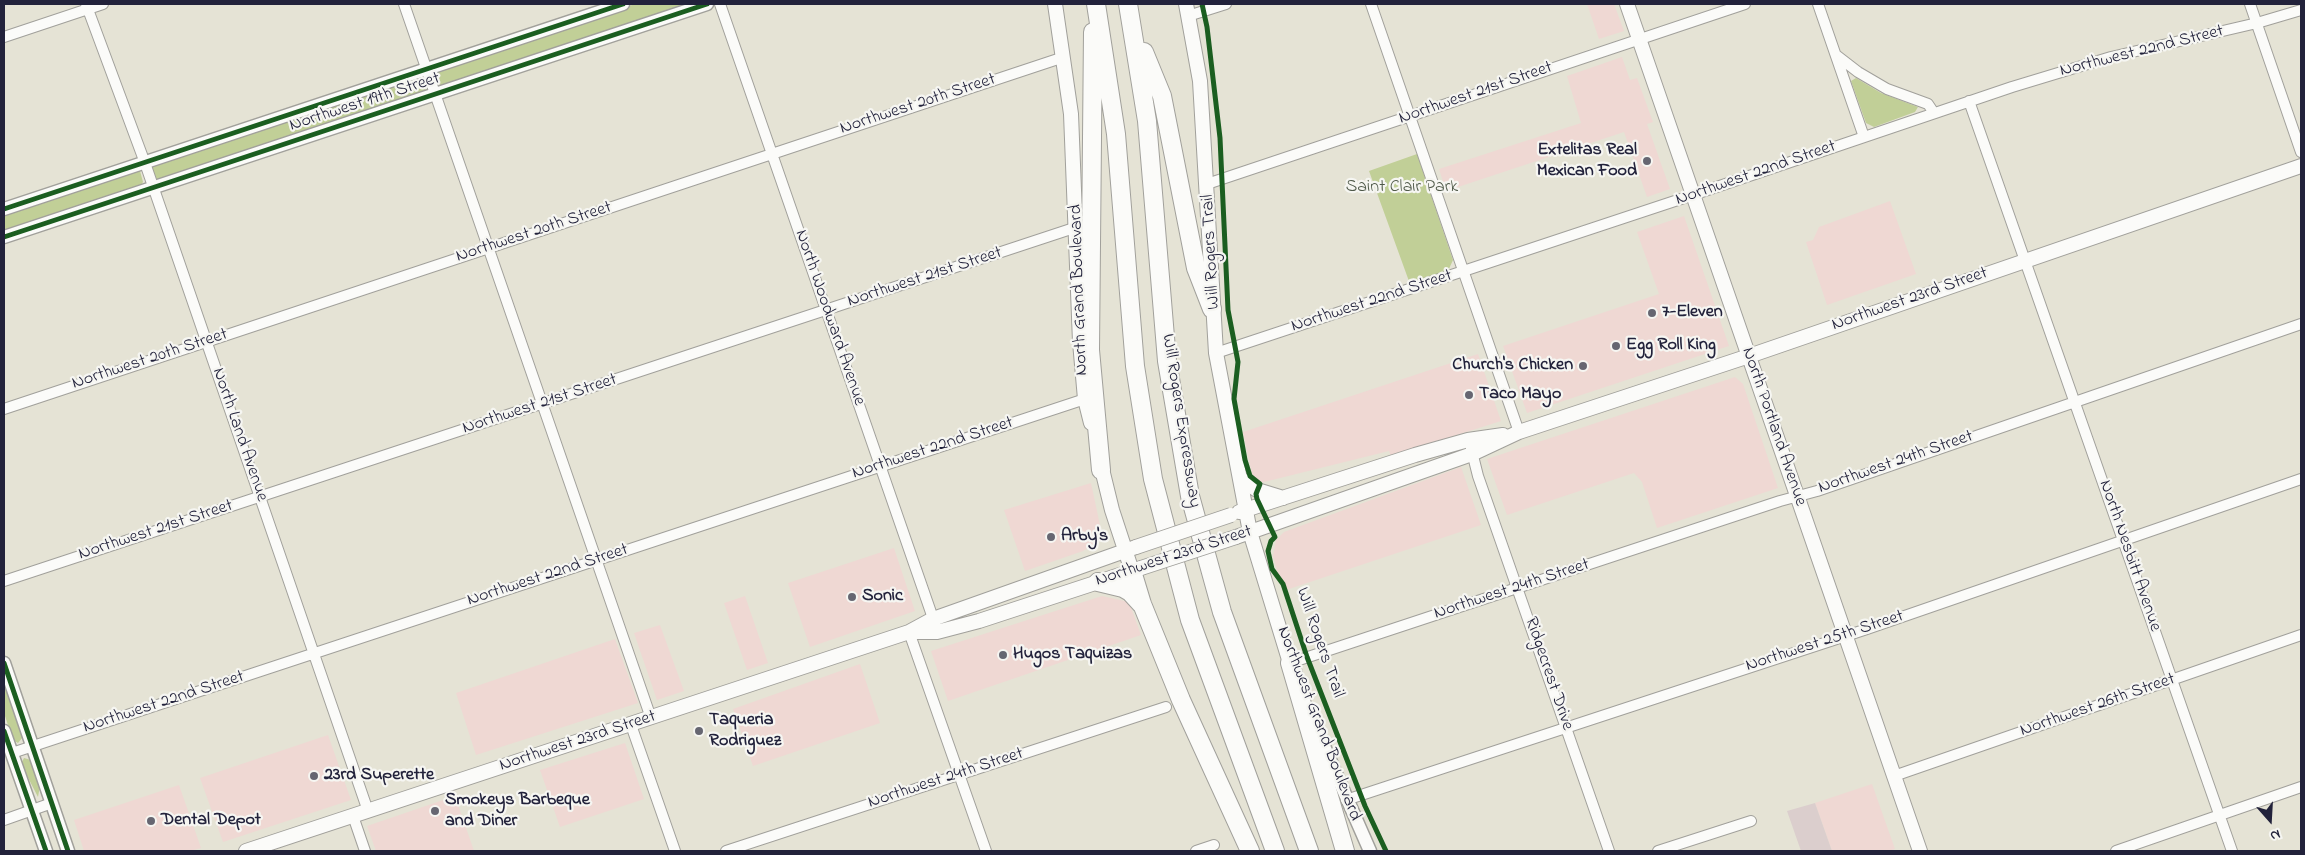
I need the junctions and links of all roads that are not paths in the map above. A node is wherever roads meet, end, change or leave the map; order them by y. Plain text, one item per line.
1 (103, 4) edge
2 (404, 4) edge
3 (622, 4) edge
4 (707, 4) edge
5 (720, 4) edge
6 (1055, 4) edge
7 (1095, 4) edge
8 (1128, 4) edge
9 (1226, 4) edge
10 (1371, 4) edge
11 (1627, 4) edge
12 (1745, 4) edge
13 (1818, 4) edge
14 (2250, 4) edge
15 (87, 6) edge
16 (1187, 10) edge
17 (2301, 10) edge
18 (2257, 23) junction
19 (1132, 24) junction
20 (4, 37) edge
21 (1639, 39) junction
22 (1836, 55) junction
23 (1064, 57) junction
24 (427, 69) junction
25 (436, 94) junction
26 (1969, 101) junction
27 (1934, 113) junction
28 (1410, 116) junction
29 (1864, 137) junction
30 (2301, 152) edge
31 (772, 153) junction
32 (145, 163) junction
33 (2301, 166) edge
34 (1207, 184) junction
35 (153, 188) junction
36 (1693, 195) junction
37 (4, 209) edge
38 (1077, 227) junction
39 (4, 237) edge
40 (489, 248) junction
41 (2025, 260) junction
42 (1463, 272) junction
43 (1212, 309) junction
44 (826, 310) junction
45 (2301, 324) edge
46 (207, 341) junction
47 (1216, 353) junction
48 (1749, 356) junction
49 (1085, 399) junction
50 (2076, 402) junction
51 (544, 404) junction
52 (4, 409) edge
53 (1519, 432) junction
54 (1468, 440) junction
55 (1472, 454) junction
56 (881, 466) junction
57 (1102, 470) junction
58 (1241, 479) junction
59 (2301, 479) edge
60 (1797, 496) junction
61 (260, 497) junction
62 (1283, 498) junction
63 (1246, 510) junction
64 (1250, 532) junction
65 (2124, 540) junction
66 (1130, 549) junction
67 (597, 560) junction
68 (1136, 569) junction
69 (4, 581) edge
70 (1098, 582) junction
71 (1518, 588) junction
72 (1142, 604) junction
73 (935, 626) junction
74 (909, 632) junction
75 (2301, 635) edge
76 (1846, 636) junction
77 (315, 654) junction
78 (4, 663) edge
79 (1290, 663) junction
80 (2172, 680) junction
81 (1166, 707) dead end
82 (651, 718) junction
83 (631, 724) junction
84 (1567, 727) junction
85 (4, 731) edge
86 (32, 747) junction
87 (12, 753) junction
88 (958, 775) junction
89 (1894, 776) junction
90 (2301, 787) edge
91 (1346, 800) junction
92 (52, 803) junction
93 (31, 810) junction
94 (368, 811) junction
95 (353, 816) junction
96 (2220, 816) junction
97 (4, 820) edge
98 (1750, 821) dead end
99 (1214, 845) dead end
100 (46, 851) edge
101 (68, 851) edge
102 (246, 851) edge
103 (365, 851) edge
104 (675, 851) edge
105 (726, 851) edge
106 (986, 851) edge
107 (1196, 851) edge
108 (1250, 851) edge
109 (1275, 851) edge
110 (1308, 851) edge
111 (1346, 851) edge
112 (1370, 851) edge
113 (1609, 851) edge
114 (1658, 851) edge
115 (1920, 851) edge
116 (2116, 851) edge
117 (2232, 851) edge

1 - 15 street
2 - 24 street
3 - 24 street, Northwest 19th Street
4 - 25 street, Northwest 19th Street
5 - 31 street, North Woodward Avenue
6 - 23 main road, North Grand Boulevard
7 - 57 highway
7 - 109 highway, Will Rogers Expressway
8 - 19 highway, Will Rogers Expressway
9 - 16 street
10 - 28 street
11 - 21 main road, North Portland Avenue
12 - 21 street, Northwest 21st Street
13 - 22 street
14 - 18 street
15 - 20 street
15 - 32 street, North Land Avenue
16 - 34 main road, Northwest Grand Boulevard
17 - 18 street, Northwest 22nd Street
18 - 26 street, Northwest 22nd Street
18 - 30 street
19 - 43 highway
19 - 110 highway, Will Rogers Expressway
21 - 28 street, Northwest 21st Street
21 - 36 main road, North Portland Avenue
22 - 27 street
22 - 29 street
23 - 31 street, Northwest 20th Street
23 - 38 main road, North Grand Boulevard
24 - 25 street
24 - 32 street, Northwest 19th Street
25 - 35 street, Northwest 19th Street
25 - 40 street
26 - 27 street, Northwest 22nd Street
26 - 41 street, North Nesbitt Avenue
27 - 29 street, Northwest 22nd Street
28 - 34 street, Northwest 21st Street
28 - 42 street
29 - 36 street, Northwest 22nd Street
31 - 40 street, Northwest 20th Street
31 - 44 street, North Woodward Avenue
32 - 35 street, North Land Avenue
32 - 37 street, Northwest 19th Street
33 - 41 main road, Northwest 23rd Street
34 - 43 main road, Northwest Grand Boulevard
35 - 39 street, Northwest 19th Street
35 - 46 street, North Land Avenue
36 - 42 street, Northwest 22nd Street
36 - 48 main road, North Portland Avenue
38 - 44 street, Northwest 21st Street
38 - 49 main road, North Grand Boulevard
40 - 46 street, Northwest 20th Street
40 - 51 street
41 - 48 main road, Northwest 23rd Street
41 - 50 street, North Nesbitt Avenue
42 - 47 street, Northwest 22nd Street
42 - 53 street
43 - 47 main road, Northwest Grand Boulevard
44 - 51 street, Northwest 21st Street
44 - 56 street, North Woodward Avenue
45 - 50 street, Northwest 24th Street
46 - 52 street, Northwest 20th Street
46 - 61 street, North Land Avenue
47 - 58 main road, Northwest Grand Boulevard
48 - 53 main road, Northwest 23rd Street
48 - 60 main road, North Portland Avenue
49 - 56 street, Northwest 22nd Street
49 - 57 main road, North Grand Boulevard
50 - 60 street, Northwest 24th Street
50 - 65 street, North Nesbitt Avenue
51 - 61 street, Northwest 21st Street
51 - 67 street
53 - 54 main road, Northwest 23rd Street
53 - 55 main road, Northwest 23rd Street
54 - 55 street, Ridgecrest Drive
54 - 62 main road, Northwest 23rd Street
55 - 64 main road, Northwest 23rd Street
55 - 71 street, Ridgecrest Drive
56 - 67 street, Northwest 22nd Street
56 - 73 street, North Woodward Avenue
57 - 66 main road, North Grand Boulevard
58 - 62 main road
58 - 63 main road, Northwest Grand Boulevard
59 - 65 street, Northwest 25th Street
60 - 71 street, Northwest 24th Street
60 - 76 main road, North Portland Avenue
61 - 69 street, Northwest 21st Street
61 - 77 street, North Land Avenue
62 - 63 main road, Northwest 23rd Street
63 - 64 main road, Northwest Grand Boulevard
63 - 66 main road, Northwest 23rd Street, bridge
64 - 68 main road, Northwest 23rd Street, bridge
64 - 79 main road, Northwest Grand Boulevard
65 - 76 street, Northwest 25th Street
65 - 80 street, North Nesbitt Avenue
66 - 68 main road, North Grand Boulevard
66 - 73 main road, Northwest 23rd Street
67 - 77 street, Northwest 22nd Street
67 - 82 street
68 - 70 main road, Northwest 23rd Street
68 - 72 highway
70 - 72 highway
70 - 73 main road, Northwest 23rd Street
71 - 79 street, Northwest 24th Street
71 - 84 street, Ridgecrest Drive
72 - 108 highway
73 - 74 main road, Northwest 23rd Street
74 - 82 main road, Northwest 23rd Street
74 - 88 street
75 - 80 street, Northwest 26th Street
76 - 84 street, Northwest 25th Street
76 - 89 main road, North Portland Avenue
77 - 86 street, Northwest 22nd Street
77 - 94 street, North Land Avenue
78 - 86 street
79 - 91 street, Northwest Grand Boulevard
79 - 111 highway
80 - 89 street, Northwest 26th Street
80 - 96 street, North Nesbitt Avenue
81 - 88 street, Northwest 24th Street
82 - 83 main road, Northwest 23rd Street
83 - 94 main road, Northwest 23rd Street
83 - 104 street
84 - 91 street, Northwest 25th Street
84 - 113 street, Ridgecrest Drive
85 - 87 street
86 - 87 street, Northwest 22nd Street
86 - 92 street
87 - 93 street
88 - 105 street, Northwest 24th Street
88 - 106 street
89 - 115 main road, North Portland Avenue
90 - 96 street
91 - 112 street, Northwest Grand Boulevard
92 - 93 street
92 - 101 street
93 - 97 street
93 - 100 street
94 - 95 main road, Northwest 23rd Street
95 - 102 main road, Northwest 23rd Street
95 - 103 street
96 - 116 street
96 - 117 street, North Nesbitt Avenue
98 - 114 street
99 - 107 street

